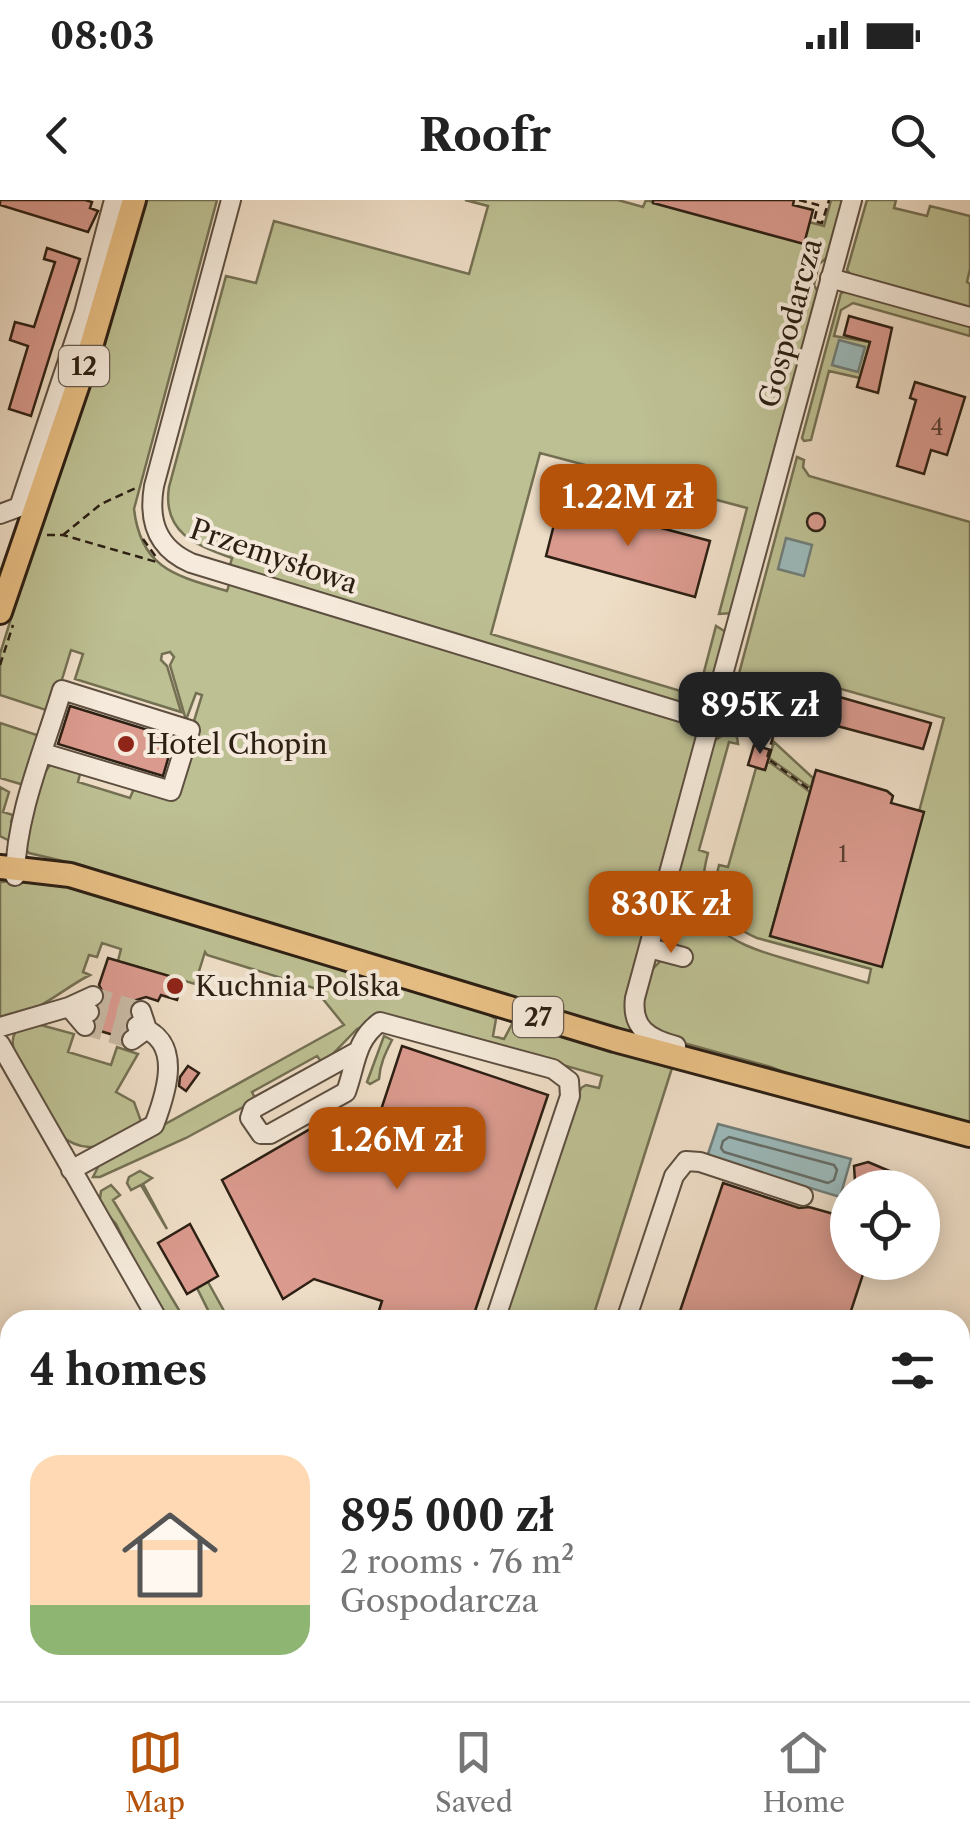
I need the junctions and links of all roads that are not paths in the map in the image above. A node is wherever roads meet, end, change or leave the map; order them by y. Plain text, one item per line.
1 (114, 200) edge
2 (134, 200) edge
3 (231, 200) edge
4 (852, 200) edge
5 (830, 278) junction
6 (970, 317) edge
7 (0, 514) edge
8 (8, 588) junction
9 (0, 612) edge
10 (0, 628) edge
11 (710, 721) junction
12 (43, 753) junction
13 (8, 868) edge
14 (140, 895) junction
15 (649, 948) junction
16 (684, 957) dead end
17 (89, 1012) tunnel mouth
18 (139, 1027) tunnel mouth
19 (0, 1028) edge
20 (0, 1044) edge
21 (356, 1052) junction
22 (817, 1094) junction
23 (970, 1136) edge
24 (71, 1170) junction
25 (803, 1196) dead end
26 (152, 1310) edge
27 (498, 1310) edge
28 (629, 1310) edge

1 - 7 street
2 - 8 main road, 12
3 - 11 street, Przemysłowa
4 - 5 street, Gospodarcza
5 - 6 street
5 - 11 street, Gospodarcza
8 - 9 main road, 12
8 - 10 main road
11 - 15 street, Gospodarcza
12 - 12 street
12 - 13 street
13 - 14 main road, 27
13 - 14 main road, 27
14 - 22 main road, 27
15 - 16 street
15 - 22 street, Gospodarcza
17 - 19 street
18 - 24 street
20 - 24 street
21 - 21 street
21 - 27 street
22 - 23 main road, 27
24 - 26 street
25 - 28 street

